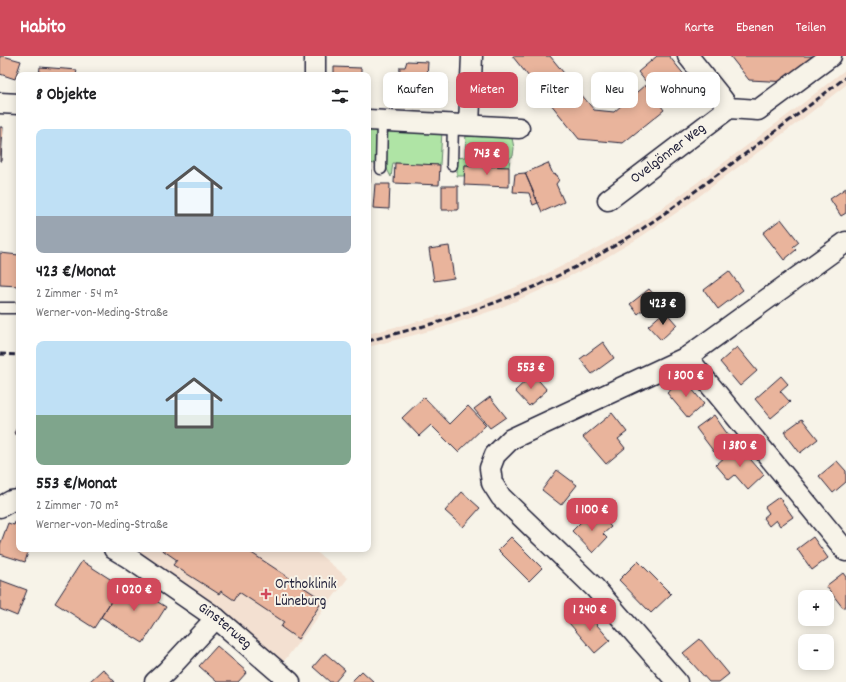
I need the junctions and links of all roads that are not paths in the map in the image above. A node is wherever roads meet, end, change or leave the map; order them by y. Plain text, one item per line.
1 (315, 56) edge
2 (472, 56) edge
3 (688, 56) edge
4 (831, 56) edge
5 (314, 72) edge
6 (0, 103) edge
7 (16, 104) edge
8 (729, 108) junction
9 (375, 120) edge
10 (461, 125) junction
11 (519, 128) dead end
12 (452, 165) dead end
13 (382, 169) dead end
14 (608, 200) dead end
15 (846, 242) edge
16 (0, 308) edge
17 (15, 308) dead end
18 (687, 357) junction
19 (16, 500) edge
20 (0, 507) edge
21 (846, 550) edge
22 (119, 552) edge
23 (216, 618) junction
24 (155, 682) edge
25 (290, 682) edge
26 (677, 682) edge

1 - 5 street
2 - 10 street
3 - 8 street
4 - 8 street
6 - 7 street
8 - 14 street, Ovelgönner Weg
9 - 10 street
9 - 13 lane
10 - 11 street
10 - 12 lane
15 - 18 street
16 - 17 lane
18 - 21 street
18 - 26 street
19 - 20 street
22 - 23 street, Ginsterweg
23 - 24 street
23 - 25 street, Ginsterweg

